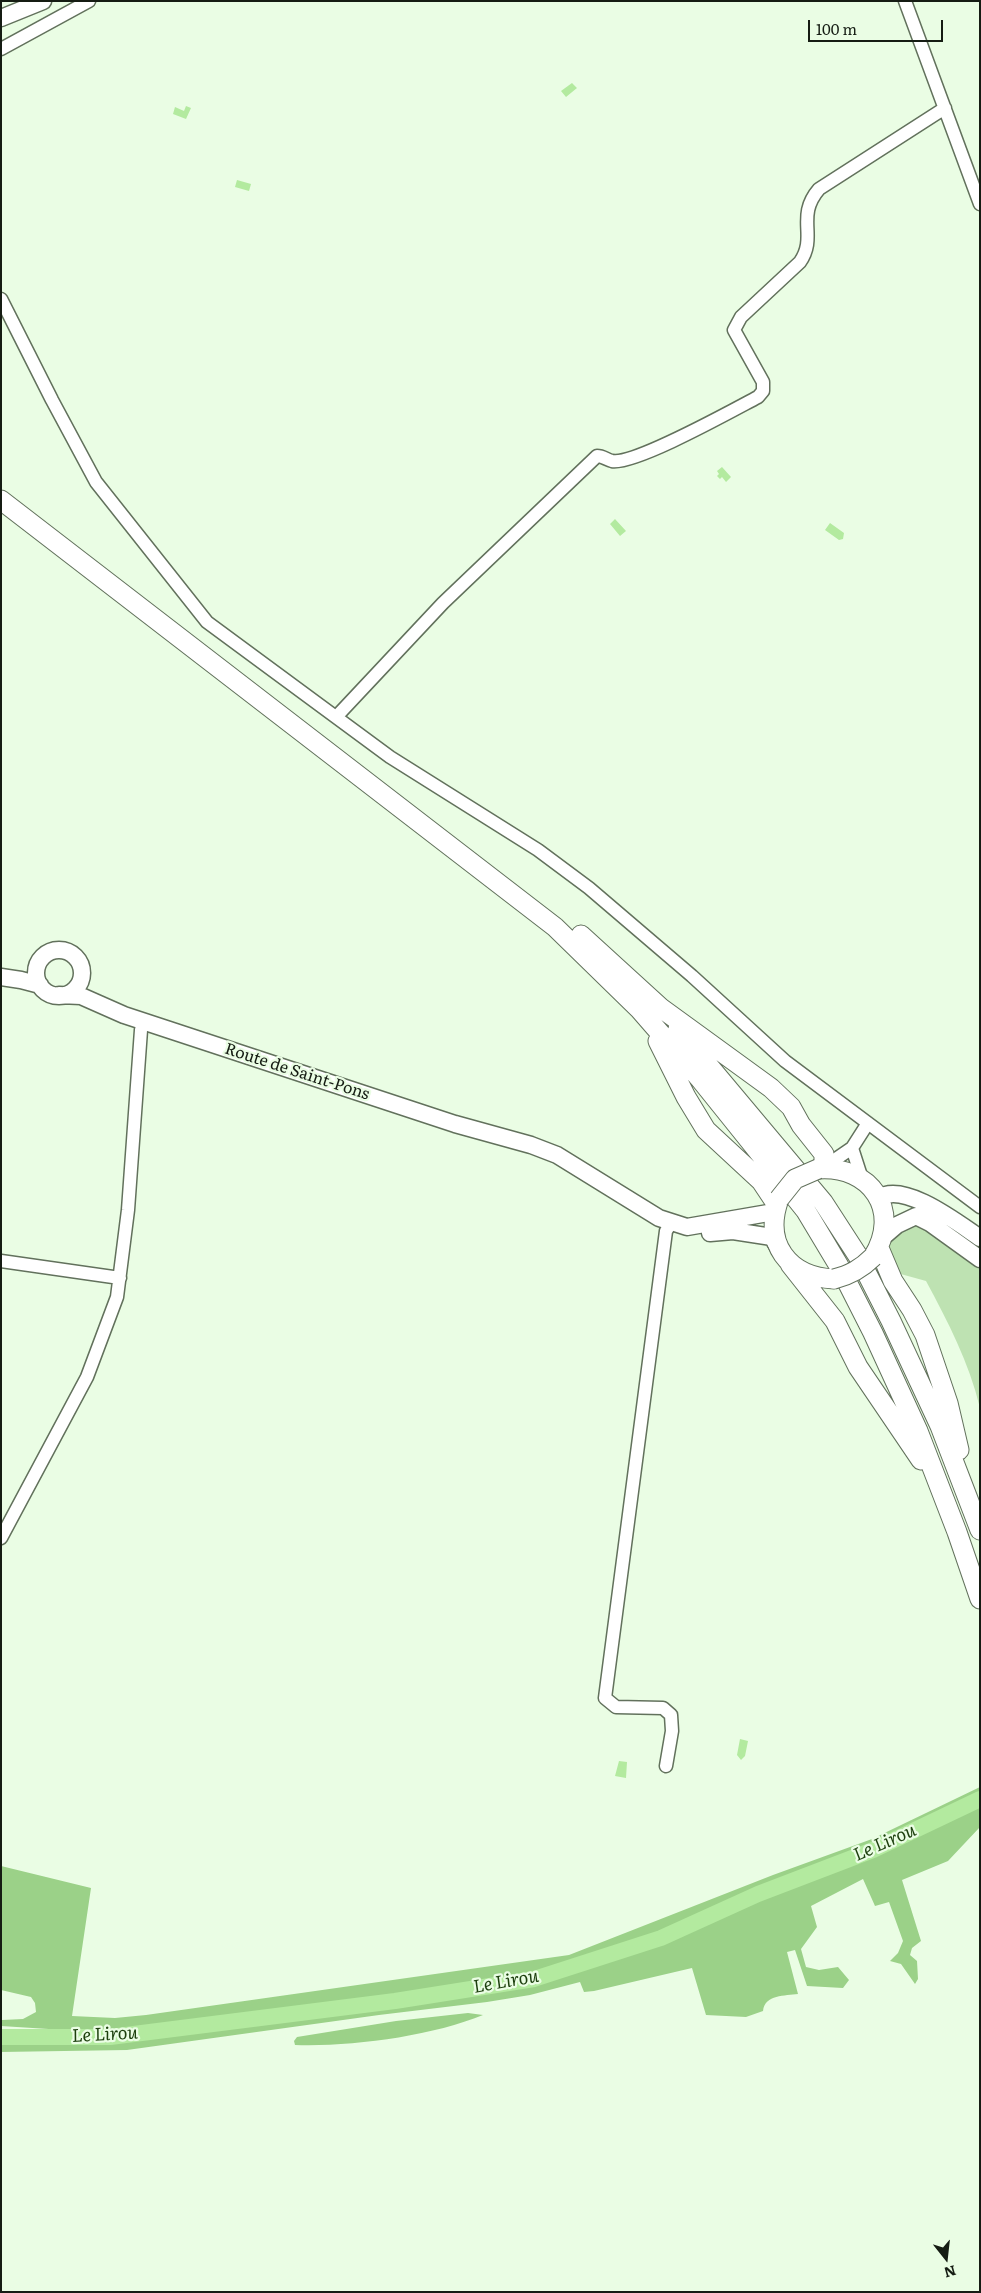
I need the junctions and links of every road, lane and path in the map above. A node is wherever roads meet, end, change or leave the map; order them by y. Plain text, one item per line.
1 (24, 1) edge
2 (43, 1) edge
3 (89, 1) edge
4 (905, 1) edge
5 (1, 17) edge
6 (1, 48) edge
7 (945, 108) junction
8 (980, 204) edge
9 (1, 298) edge
10 (1, 486) edge
11 (1, 500) edge
12 (337, 716) junction
13 (37, 965) junction
14 (81, 975) junction
15 (1, 976) edge
16 (40, 985) junction
17 (59, 995) junction
18 (661, 1008) junction
19 (640, 1010) junction
20 (142, 1020) junction
21 (868, 1123) junction
22 (852, 1148) junction
23 (825, 1168) junction
24 (862, 1179) junction
25 (879, 1198) junction
26 (777, 1205) junction
27 (980, 1207) edge
28 (669, 1227) junction
29 (980, 1238) edge
30 (879, 1247) junction
31 (786, 1258) junction
32 (980, 1259) edge
33 (1, 1261) edge
34 (120, 1278) junction
35 (971, 1504) junction
36 (980, 1530) edge
37 (957, 1532) junction
38 (1, 1538) edge
39 (980, 1599) edge
40 (666, 1766) dead end

1 - 5 main road
2 - 5 main road
3 - 6 street
4 - 7 street
7 - 8 street
7 - 12 street
9 - 12 street
10 - 18 highway
11 - 19 highway
12 - 21 street
13 - 14 main road
13 - 15 main road
13 - 16 main road
14 - 17 main road
14 - 20 main road, Route de Saint-Pons
15 - 16 main road
16 - 17 main road
17 - 20 main road, Route de Saint-Pons
18 - 23 highway
18 - 35 highway
19 - 26 highway
19 - 37 highway
20 - 28 main road, Route de Saint-Pons
20 - 34 street
21 - 22 street
21 - 27 street
22 - 23 street
22 - 24 street
23 - 24 highway
23 - 26 highway, bridge
24 - 25 highway
25 - 29 main road
25 - 30 highway
26 - 28 main road, Route de Saint-Pons
26 - 31 highway
28 - 31 main road, Route de Saint-Pons
28 - 40 street
30 - 31 highway, bridge
30 - 32 main road
30 - 35 highway
31 - 37 highway
33 - 34 street
34 - 38 street
35 - 36 highway
37 - 39 highway

